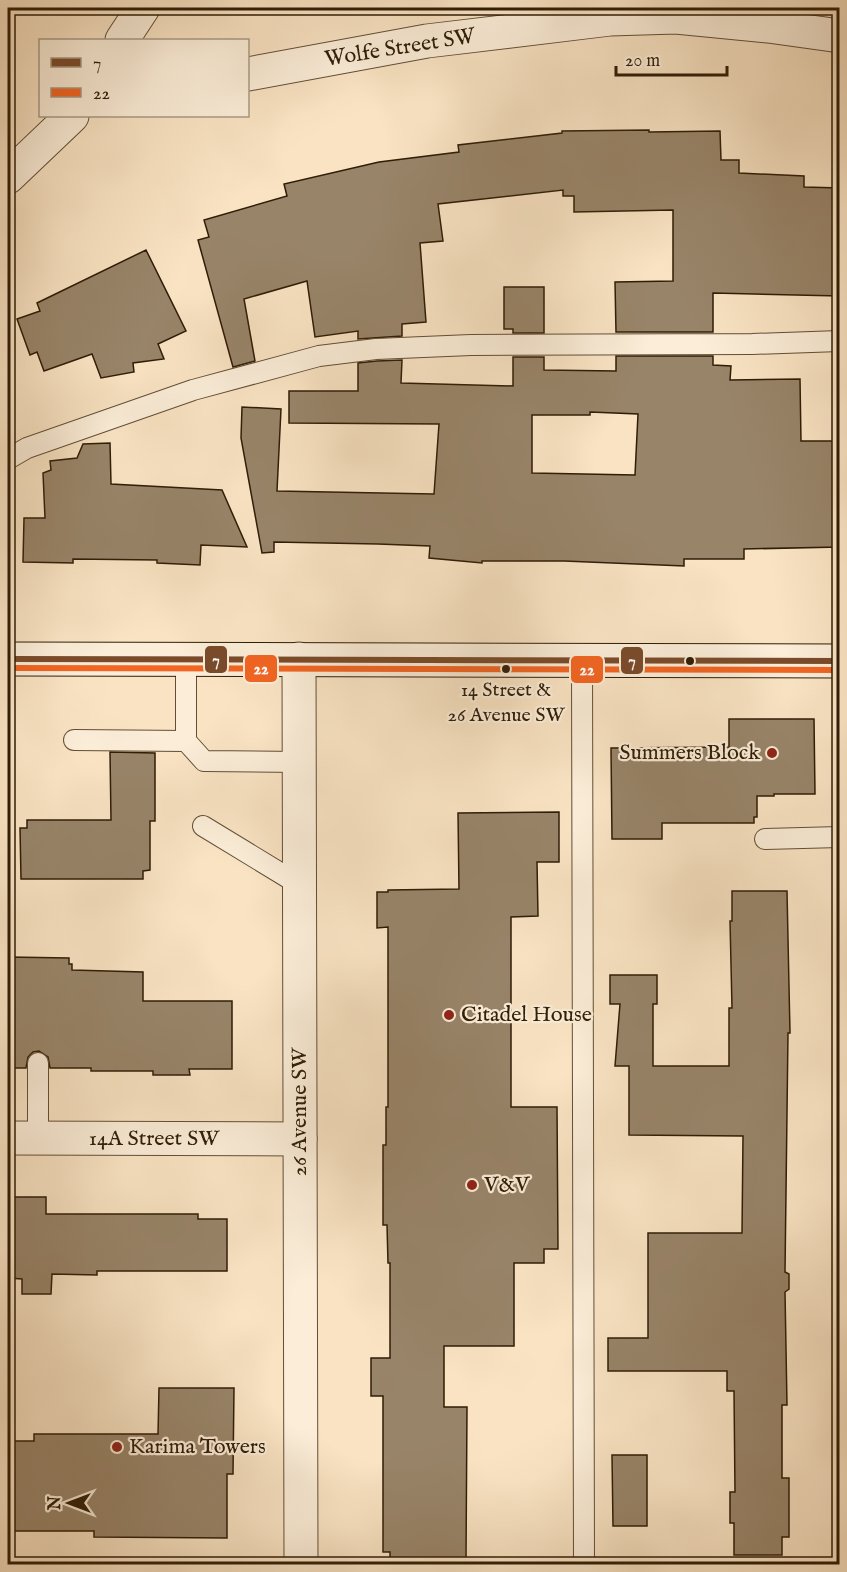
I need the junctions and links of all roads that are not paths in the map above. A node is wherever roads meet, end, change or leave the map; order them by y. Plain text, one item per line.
1 (143, 8) edge
2 (840, 36) edge
3 (123, 39) edge
4 (249, 74) edge
5 (71, 117) edge
6 (8, 177) edge
7 (840, 341) edge
8 (8, 459) edge
9 (8, 659) edge
10 (186, 660) junction
11 (299, 660) junction
12 (582, 660) junction
13 (840, 661) edge
14 (74, 740) dead end
15 (186, 741) junction
16 (299, 762) junction
17 (203, 826) dead end
18 (840, 837) edge
19 (765, 839) dead end
20 (300, 885) junction
21 (38, 1063) dead end
22 (23, 1138) edge
23 (300, 1139) junction
24 (301, 1564) edge
25 (584, 1564) edge

1 - 3 street
2 - 4 street, Wolfe Street SW
5 - 6 street
7 - 8 lane
9 - 10 street
10 - 11 street
10 - 15 lane
11 - 12 street
11 - 16 street, 26 Avenue SW
12 - 13 street
12 - 25 lane
14 - 15 lane
15 - 16 lane
16 - 20 street, 26 Avenue SW
17 - 20 lane
18 - 19 lane
20 - 23 street, 26 Avenue SW
21 - 22 lane
22 - 23 street, 14A Street SW
23 - 24 street, 26 Avenue SW

